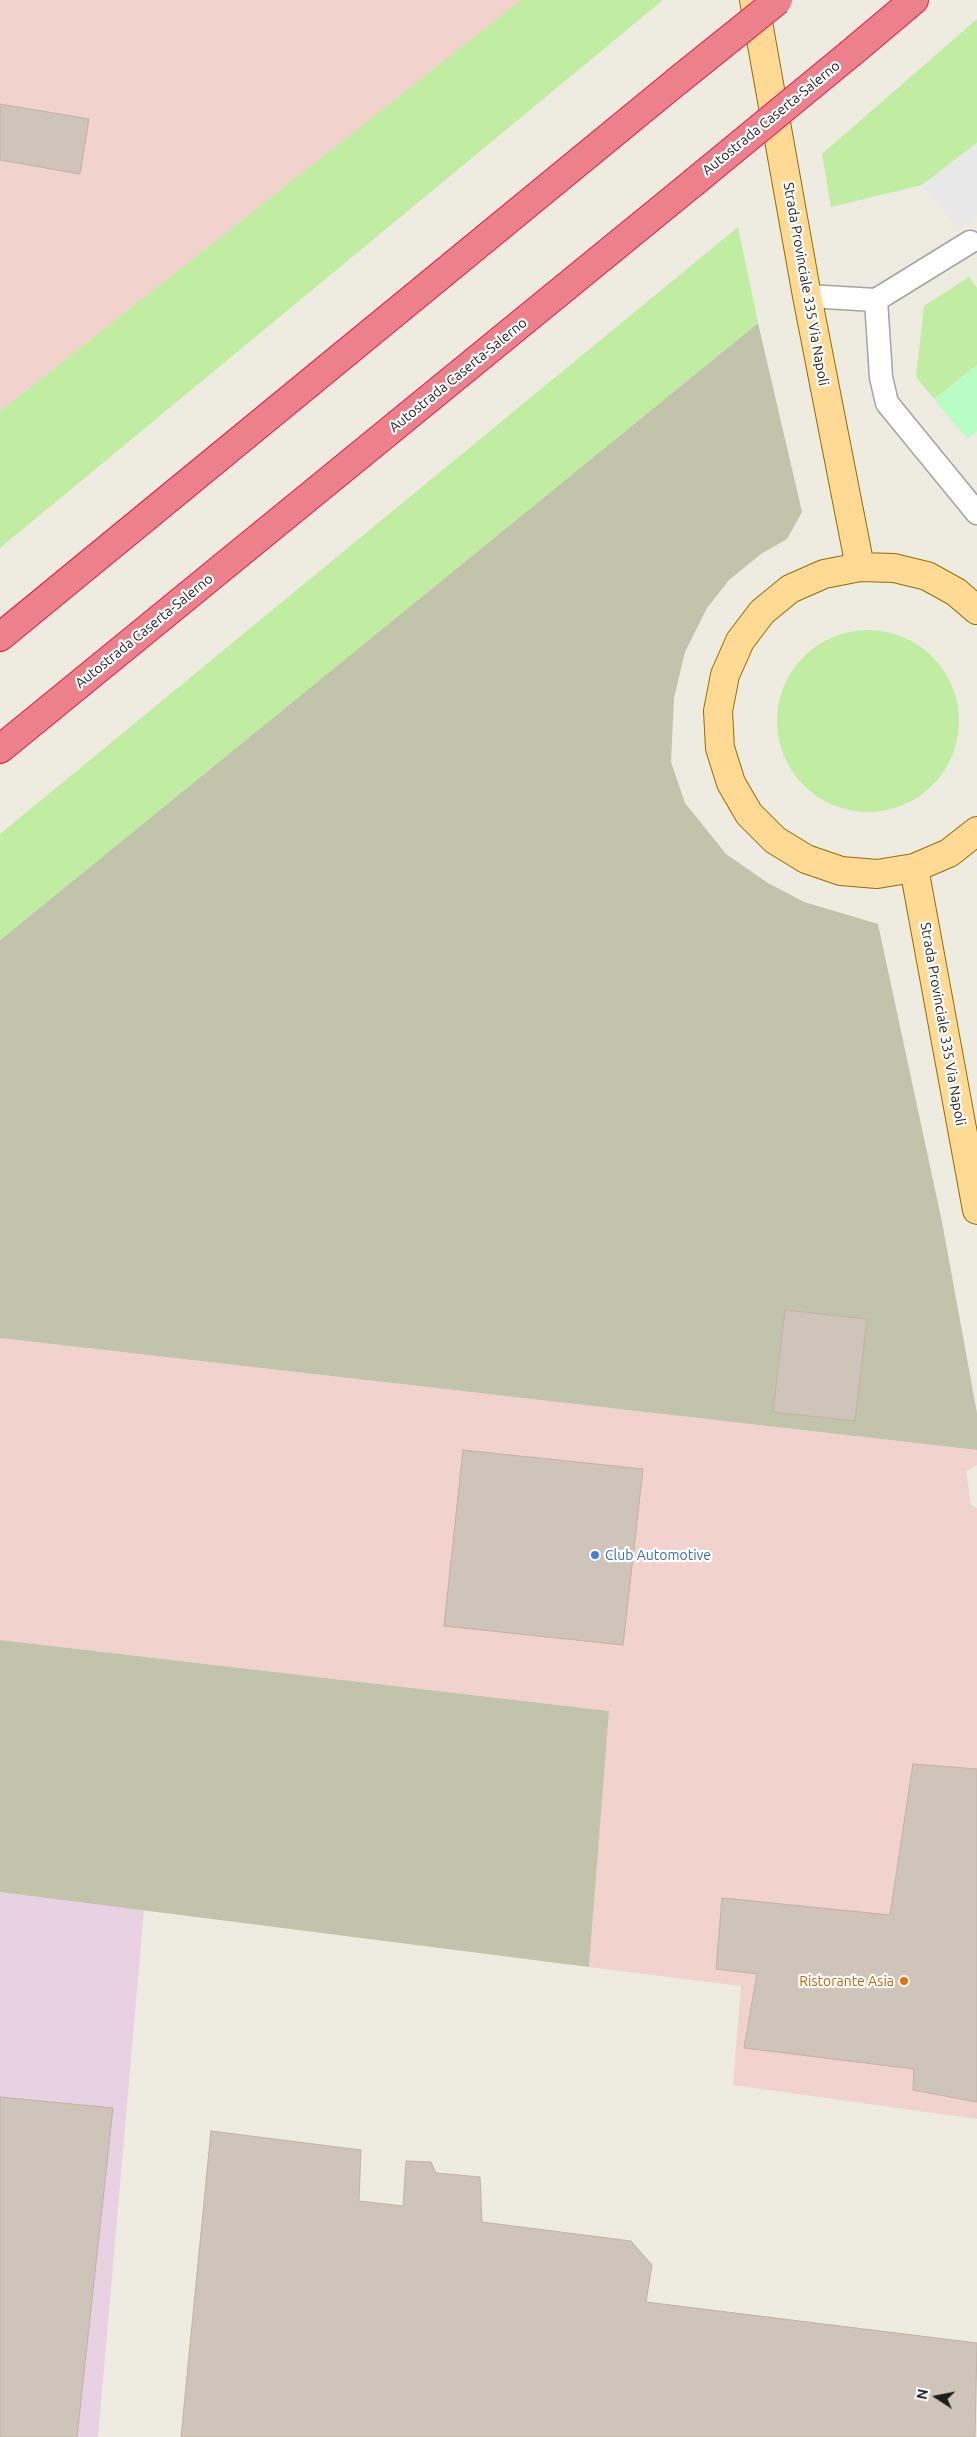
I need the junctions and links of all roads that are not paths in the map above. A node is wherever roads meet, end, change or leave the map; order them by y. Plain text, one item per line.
1 (754, 0) edge
2 (778, 0) edge
3 (914, 0) edge
4 (970, 242) dead end
5 (807, 296) junction
6 (876, 300) junction
7 (977, 513) edge
8 (860, 567) junction
9 (977, 610) edge
10 (0, 637) edge
11 (0, 749) edge
12 (977, 831) edge
13 (914, 868) junction
14 (977, 1210) edge

1 - 5 main road, Strada Provinciale 335 Via Napoli
2 - 10 highway, bridge
3 - 11 highway, Autostrada Caserta-Salerno, bridge
4 - 6 lane
5 - 6 lane
5 - 8 main road, Strada Provinciale 335 Via Napoli
6 - 7 lane
8 - 9 main road
8 - 13 main road
12 - 13 main road
13 - 14 main road, Strada Provinciale 335 Via Napoli

